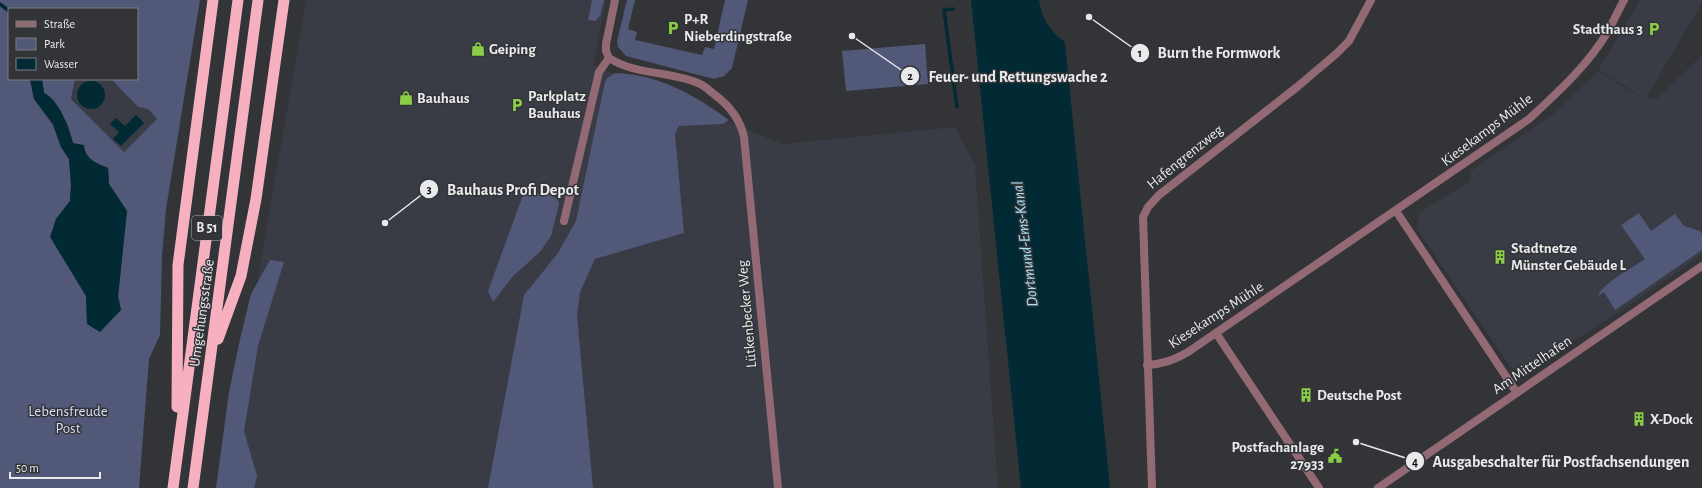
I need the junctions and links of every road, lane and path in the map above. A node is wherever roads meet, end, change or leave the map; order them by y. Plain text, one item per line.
1 (213, 0) edge
2 (238, 0) edge
3 (258, 0) edge
4 (284, 0) edge
5 (615, 0) edge
6 (1371, 0) edge
7 (1624, 0) edge
8 (609, 58) junction
9 (1396, 211) junction
10 (564, 221) dead end
11 (1702, 266) edge
12 (1216, 334) junction
13 (211, 356) junction
14 (1147, 365) junction
15 (1517, 393) junction
16 (176, 456) junction
17 (173, 488) edge
18 (193, 488) edge
19 (778, 488) edge
20 (1152, 488) edge
21 (1319, 488) edge
22 (1378, 488) edge

1 - 16 highway, B 51
2 - 16 highway, Umgehungsstraße / B 51
3 - 13 highway, Umgehungsstraße / B 51
4 - 13 highway, B 51
5 - 8 street
6 - 14 street, Hafengrenzweg
7 - 9 street, Kiesekamps Mühle
8 - 10 street
8 - 19 street, Lütkenbecker Weg
9 - 12 street, Kiesekamps Mühle
9 - 15 street
11 - 15 street, Am Mittelhafen
12 - 14 street, Kiesekamps Mühle
12 - 21 street
13 - 18 highway, Umgehungsstraße / B 51
14 - 20 street, Hafengrenzweg
15 - 22 street, Am Mittelhafen
16 - 17 highway, Umgehungsstraße / B 51

